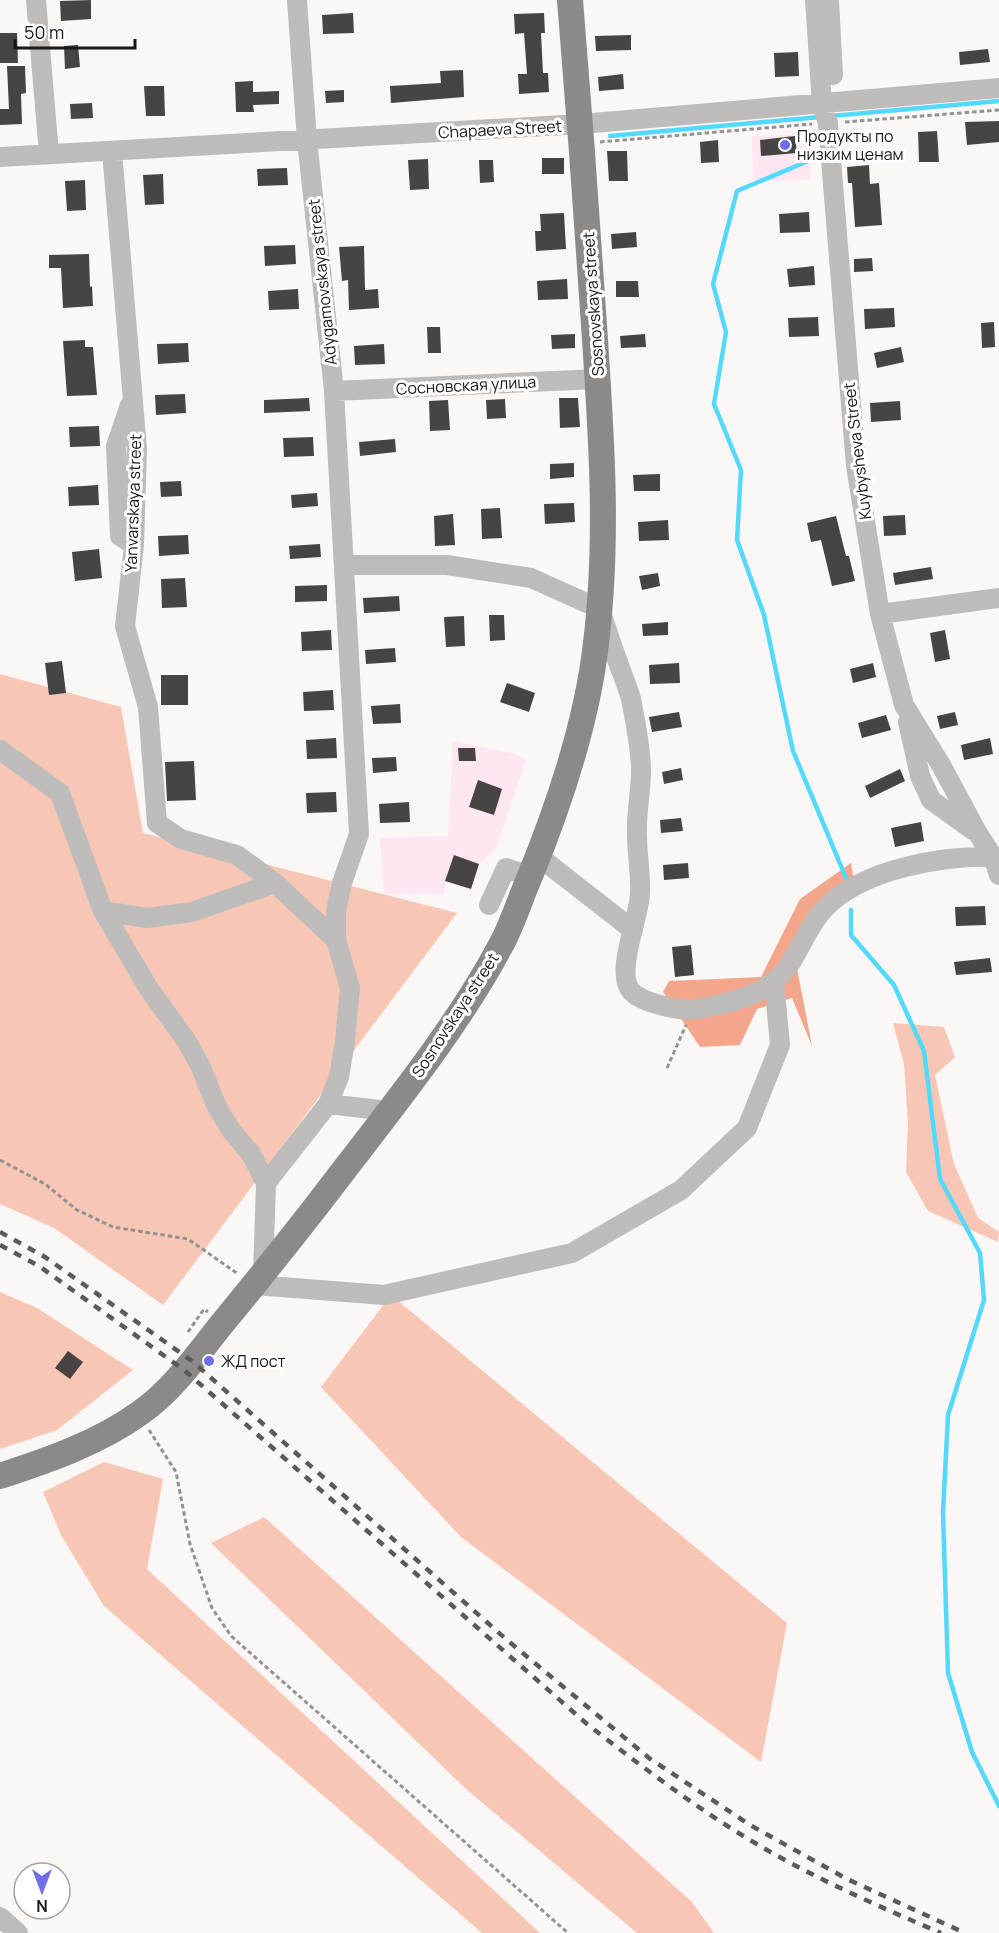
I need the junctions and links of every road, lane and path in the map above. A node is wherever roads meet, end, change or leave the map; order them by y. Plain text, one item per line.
1 (36, 0) edge
2 (297, 0) edge
3 (570, 0) edge
4 (815, 0) edge
5 (829, 0) edge
6 (999, 88) edge
7 (828, 103) junction
8 (999, 110) edge
9 (828, 123) junction
10 (581, 134) junction
11 (307, 140) junction
12 (111, 151) junction
13 (49, 154) junction
14 (0, 157) edge
15 (598, 380) junction
16 (334, 391) junction
17 (344, 565) junction
18 (999, 598) edge
19 (600, 609) junction
20 (913, 610) junction
21 (880, 614) junction
22 (886, 636) junction
23 (0, 750) edge
24 (997, 863) edge
25 (534, 866) junction
26 (275, 883) junction
27 (489, 905) dead end
28 (103, 911) junction
29 (633, 930) junction
30 (336, 940) junction
31 (774, 981) junction
32 (693, 1010) junction
33 (667, 1068) dead end
34 (328, 1104) junction
35 (388, 1112) junction
36 (0, 1160) edge
37 (266, 1183) junction
38 (259, 1280) junction
39 (138, 1415) junction
40 (0, 1476) edge
41 (0, 1917) edge
42 (18, 1933) edge
43 (568, 1933) edge

1 - 13 street
2 - 11 street, Adygamovskaya street
3 - 10 main road, Sosnovskaya street
4 - 7 street, Kuybysheva Street
5 - 7 street
6 - 7 street, Chapaeva Street
7 - 9 street, Kuybysheva Street
7 - 10 street, Chapaeva Street
8 - 9 path
9 - 10 path
9 - 21 street, Kuybysheva Street
10 - 11 street, Chapaeva Street
10 - 15 main road, Sosnovskaya street
11 - 12 street, Chapaeva Street
11 - 16 street, Adygamovskaya street
12 - 13 street, Chapaeva Street
12 - 26 street, Yanvarskaya street
13 - 14 street, Chapaeva Street
15 - 16 street, Сосновская улица
15 - 19 main road, Sosnovskaya street
16 - 17 street, Adygamovskaya street
17 - 19 street
17 - 30 street, Adygamovskaya street
18 - 20 street
19 - 25 main road, Sosnovskaya street
19 - 29 street, Sosnovskaya street
20 - 21 street
20 - 22 street
21 - 22 street, Kuybysheva Street
22 - 24 street, Kuybysheva Street
23 - 28 street
24 - 31 street
25 - 27 street
25 - 29 street
25 - 35 main road, Sosnovskaya street
26 - 28 street
26 - 30 street
28 - 37 street
29 - 32 street, Sosnovskaya street
30 - 34 street
31 - 32 street
31 - 38 street
32 - 33 path
34 - 35 street
34 - 37 street
35 - 38 main road, Sosnovskaya street
36 - 38 path
37 - 38 street
38 - 39 main road, Sosnovskaya street
39 - 40 main road, Sosnovskaya street
39 - 43 path
41 - 42 street

